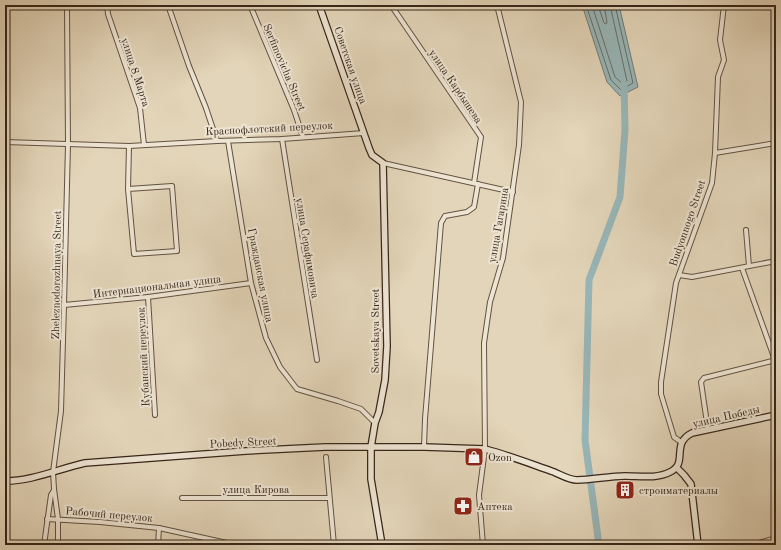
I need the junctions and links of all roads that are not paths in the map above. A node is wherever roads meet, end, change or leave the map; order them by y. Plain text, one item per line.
1 (67, 5) edge
2 (107, 5) edge
3 (168, 5) edge
4 (250, 5) edge
5 (318, 5) edge
6 (391, 5) edge
7 (497, 5) edge
8 (724, 5) edge
9 (364, 132) junction
10 (303, 137) junction
11 (282, 139) junction
12 (217, 141) junction
13 (228, 141) junction
14 (5, 142) edge
15 (776, 143) edge
16 (68, 145) junction
17 (144, 145) junction
18 (129, 146) junction
19 (715, 153) junction
20 (383, 163) junction
21 (476, 184) junction
22 (128, 189) junction
23 (513, 192) junction
24 (746, 230) dead end
25 (776, 261) edge
26 (749, 266) junction
27 (742, 268) junction
28 (679, 275) junction
29 (251, 283) junction
30 (148, 297) junction
31 (64, 305) junction
32 (317, 360) dead end
33 (775, 360) edge
34 (155, 415) dead end
35 (776, 415) edge
36 (375, 423) junction
37 (708, 430) junction
38 (681, 442) junction
39 (371, 447) junction
40 (424, 447) junction
41 (484, 449) junction
42 (326, 457) dead end
43 (677, 468) junction
44 (53, 472) junction
45 (5, 481) edge
46 (54, 489) junction
47 (182, 498) dead end
48 (329, 498) junction
49 (47, 519) junction
50 (58, 519) junction
51 (159, 528) junction
52 (776, 538) edge
53 (44, 545) edge
54 (58, 545) edge
55 (158, 545) edge
56 (236, 545) edge
57 (334, 545) edge
58 (382, 545) edge
59 (483, 545) edge
60 (698, 545) edge
61 (752, 545) edge

1 - 16 street, Zheleznodorozhnaya Street
2 - 17 street, улица 8 Марта
3 - 12 street
4 - 10 street, Serfimovicha Street
5 - 9 street, Советская улица
6 - 21 street, улица Карбышева
7 - 23 street, улица Гагарина
8 - 19 street, Budyonnogo Street
9 - 10 street, Краснофлотский переулок
9 - 20 street
10 - 11 street, Краснофлотский переулок
11 - 13 street, Краснофлотский переулок
11 - 32 street, улица Серафимовича
12 - 13 street, Краснофлотский переулок
12 - 17 street, Краснофлотский переулок
13 - 29 street, Гражданская улица
14 - 16 street, Краснофлотский переулок
15 - 19 street
16 - 18 street, Краснофлотский переулок
16 - 31 street, Zheleznodorozhnaya Street
17 - 18 street, Краснофлотский переулок
18 - 22 street
19 - 28 street, Budyonnogo Street
20 - 21 street
20 - 36 street, Sovetskaya Street
21 - 23 street
21 - 40 street, улица Карбышева
22 - 22 street
23 - 41 street, улица Гагарина
24 - 26 street
25 - 26 street
26 - 27 street
27 - 28 street
27 - 33 street
28 - 38 street, Budyonnogo Street
29 - 30 street, Интернациональная улица
29 - 36 street, Гражданская улица
30 - 31 street, Интернациональная улица
30 - 34 street, Кубанский переулок
31 - 44 street, Zheleznodorozhnaya Street
33 - 37 street
35 - 37 street, улица Победы
36 - 39 street, Sovetskaya Street
37 - 38 street, улица Победы
38 - 43 street
39 - 40 street, Pobedy Street
39 - 44 street, Pobedy Street
39 - 58 street, Sovetskaya Street
40 - 41 street, Pobedy Street
41 - 43 street
41 - 59 street, улица Гагарина
42 - 48 street
43 - 60 street
44 - 45 street, Pobedy Street
44 - 46 street, Zheleznodorozhnaya Street
46 - 49 street
46 - 50 street, Zheleznodorozhnaya Street
47 - 48 street, улица Кирова
48 - 57 street
49 - 50 street, Рабочий переулок
49 - 53 street
50 - 51 street, Рабочий переулок
50 - 54 street, Zheleznodorozhnaya Street
51 - 55 street, Рабочий переулок
51 - 56 street, Рабочий переулок
52 - 61 street

